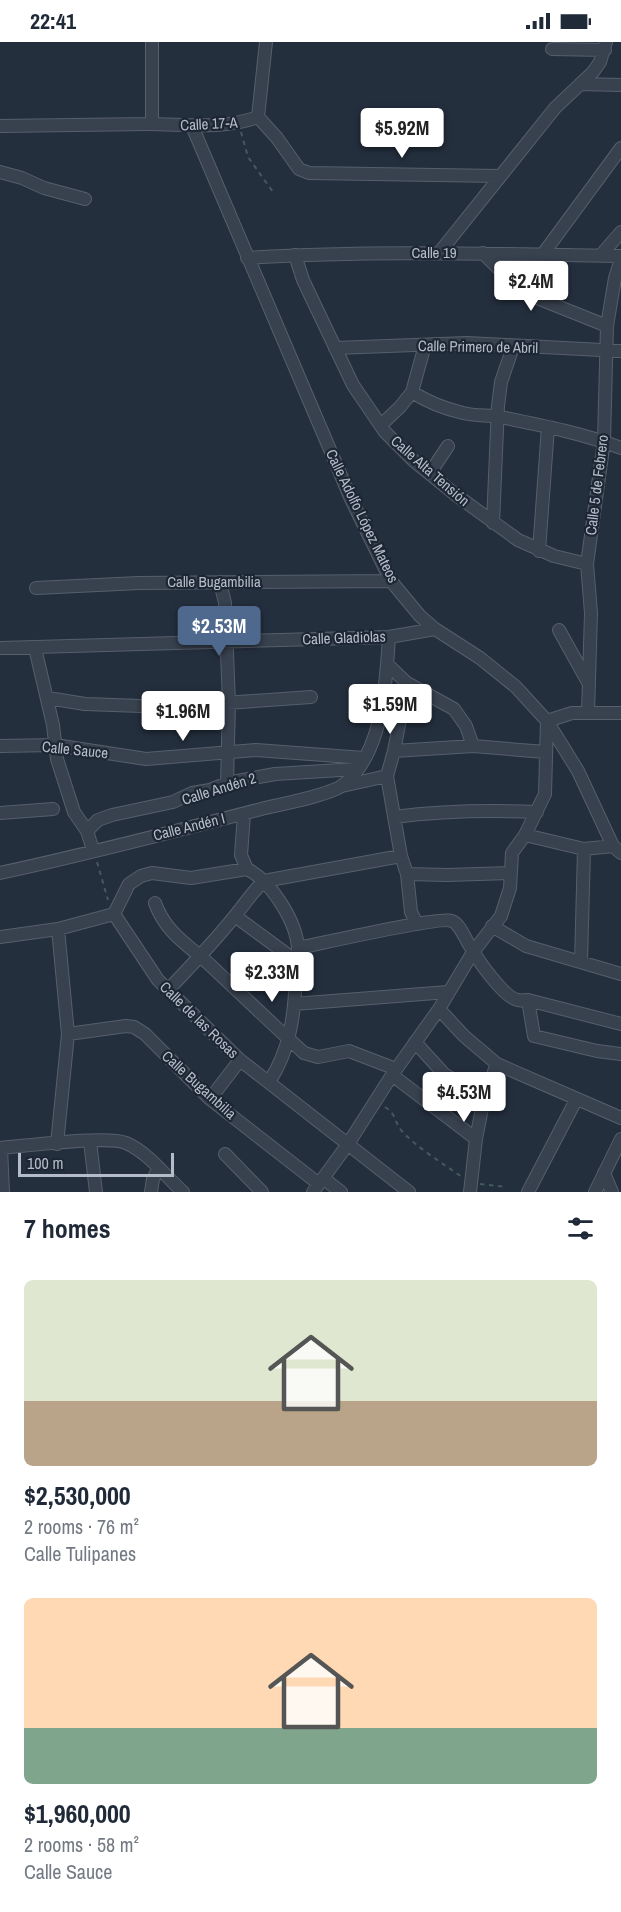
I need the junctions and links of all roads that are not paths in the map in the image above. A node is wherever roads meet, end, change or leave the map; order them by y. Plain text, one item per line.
1 (152, 42) edge
2 (257, 42) edge
3 (265, 42) edge
4 (605, 46) edge
5 (552, 49) dead end
6 (580, 84) junction
7 (621, 85) edge
8 (258, 117) junction
9 (152, 124) junction
10 (0, 126) edge
11 (192, 126) junction
12 (621, 148) edge
13 (0, 172) edge
14 (500, 176) junction
15 (85, 199) dead end
16 (621, 232) edge
17 (439, 253) junction
18 (483, 253) junction
19 (543, 254) junction
20 (295, 255) junction
21 (601, 255) junction
22 (621, 257) edge
23 (247, 258) junction
24 (607, 326) junction
25 (425, 345) junction
26 (513, 347) junction
27 (335, 348) junction
28 (606, 351) junction
29 (621, 351) edge
30 (412, 392) junction
31 (498, 417) junction
32 (381, 425) junction
33 (548, 428) junction
34 (603, 441) junction
35 (448, 446) dead end
36 (621, 448) edge
37 (430, 473) junction
38 (493, 523) junction
39 (539, 551) junction
40 (587, 564) junction
41 (391, 581) junction
42 (220, 582) junction
43 (36, 588) dead end
44 (435, 629) junction
45 (559, 630) dead end
46 (389, 637) junction
47 (226, 642) junction
48 (0, 648) edge
49 (35, 648) junction
50 (387, 664) junction
51 (407, 683) junction
52 (589, 684) junction
53 (311, 697) dead end
54 (48, 698) junction
55 (229, 704) junction
56 (588, 712) junction
57 (621, 713) edge
58 (547, 720) junction
59 (55, 745) junction
60 (0, 746) edge
61 (473, 746) junction
62 (228, 751) junction
63 (394, 751) junction
64 (545, 752) junction
65 (361, 763) junction
66 (387, 776) junction
67 (227, 783) junction
68 (342, 786) junction
69 (53, 809) dead end
70 (537, 812) junction
71 (0, 813) edge
72 (244, 814) junction
73 (394, 817) junction
74 (87, 831) junction
75 (525, 835) junction
76 (584, 849) junction
77 (93, 850) junction
78 (617, 850) edge
79 (401, 856) junction
80 (247, 869) junction
81 (0, 873) edge
82 (510, 873) junction
83 (406, 874) junction
84 (264, 881) junction
85 (154, 903) dead end
86 (114, 914) junction
87 (235, 916) junction
88 (417, 924) junction
89 (492, 926) junction
90 (58, 928) junction
91 (0, 937) edge
92 (473, 952) junction
93 (297, 955) junction
94 (200, 956) junction
95 (581, 962) junction
96 (621, 974) edge
97 (168, 990) junction
98 (448, 992) junction
99 (528, 1000) junction
100 (294, 1004) junction
101 (439, 1009) junction
102 (621, 1024) edge
103 (68, 1034) junction
104 (290, 1040) junction
105 (415, 1042) junction
106 (621, 1054) edge
107 (240, 1060) junction
108 (496, 1064) junction
109 (394, 1072) junction
110 (269, 1082) junction
111 (484, 1098) junction
112 (210, 1099) junction
113 (576, 1100) junction
114 (621, 1118) edge
115 (476, 1139) junction
116 (621, 1139) edge
117 (90, 1141) junction
118 (57, 1143) junction
119 (348, 1144) junction
120 (1, 1148) edge
121 (225, 1154) dead end
122 (159, 1168) junction
123 (603, 1173) junction
124 (318, 1185) edge
125 (470, 1188) edge
126 (3, 1192) edge
127 (96, 1192) edge
128 (151, 1192) edge
129 (183, 1192) edge
130 (262, 1192) edge
131 (341, 1192) edge
132 (409, 1192) edge
133 (528, 1192) edge
134 (595, 1192) edge
135 (612, 1192) edge

1 - 9 street
2 - 3 street
3 - 8 street
4 - 5 street
4 - 6 street
6 - 7 street
6 - 14 street
8 - 11 street, Calle 17-A
8 - 14 street, Calle 17-A
9 - 10 street, Calle 17-A
9 - 11 street, Calle 17-A
11 - 23 street, Calle Adolfo López Mateos
12 - 19 street
13 - 15 street
14 - 17 street
16 - 21 street
17 - 18 street, Calle 19
17 - 20 street, Calle 19
18 - 19 street, Calle 19
18 - 24 street
19 - 21 street, Calle 19
20 - 23 street, Calle 19
20 - 27 street, Calle Alta Tensión
21 - 22 street, Calle 19
22 - 24 street, Calle 5 de Febrero
23 - 41 street, Calle Adolfo López Mateos
24 - 28 street, Calle 5 de Febrero
25 - 26 street, Calle Primero de Abril
25 - 27 street, Calle Primero de Abril
25 - 30 street
26 - 28 street, Calle Primero de Abril
26 - 31 street
27 - 32 street, Calle Alta Tensión
28 - 29 street, Calle Primero de Abril
28 - 34 street, Calle 5 de Febrero
30 - 31 street
30 - 32 street
31 - 33 street
31 - 38 street
32 - 37 street, Calle Alta Tensión
33 - 34 street
33 - 39 street
34 - 36 street
34 - 40 street, Calle 5 de Febrero
35 - 37 street
37 - 38 street, Calle Alta Tensión
38 - 39 street, Calle Alta Tensión
39 - 40 street, Calle Alta Tensión
40 - 52 street, Calle 5 de Febrero
41 - 42 street, Calle Bugambilia
41 - 44 street, Calle Adolfo López Mateos
42 - 43 street, Calle Bugambilia
42 - 47 street
44 - 46 street, Calle Gladiolas
44 - 58 street, Calle Adolfo López Mateos
45 - 52 street
46 - 47 street, Calle Gladiolas
46 - 50 street, Calle Andén I
47 - 49 street, Calle Gladiolas
47 - 55 street
48 - 49 street, Calle Gladiolas
49 - 54 street
50 - 51 street
50 - 65 street, Calle Andén I
51 - 61 street
51 - 63 street
52 - 56 street, Calle 5 de Febrero
53 - 55 street
54 - 55 street
54 - 59 street
55 - 62 street
56 - 57 street
56 - 58 street
58 - 64 street
58 - 78 street, Calle Adolfo López Mateos
59 - 60 street, Calle Sauce
59 - 62 street, Calle Sauce
59 - 74 street
61 - 63 street
61 - 64 street
62 - 65 street, Calle Sauce
62 - 67 street
63 - 66 street
64 - 70 street
65 - 67 street, Calle Andén 2
65 - 68 street, Calle Andén I
66 - 68 street
66 - 73 street
67 - 74 street, Calle Andén 2
68 - 72 street, Calle Andén I
69 - 71 street
70 - 73 street
70 - 75 street
72 - 77 street, Calle Andén I
72 - 80 street
73 - 79 street
74 - 77 street
75 - 76 street
75 - 82 street
76 - 78 street
76 - 95 street
77 - 81 street, Calle Andén I
79 - 83 street
79 - 84 street
80 - 84 street
80 - 86 street
82 - 83 street
82 - 89 street
83 - 88 street
84 - 87 street
84 - 93 street
85 - 94 street
86 - 90 street
86 - 97 street, Calle de las Rosas
87 - 93 street
87 - 94 street
88 - 92 street
88 - 93 street
89 - 92 street
89 - 95 street
90 - 91 street
90 - 103 street
92 - 98 street
92 - 99 street
93 - 100 street
94 - 97 street
94 - 104 street
95 - 96 street
97 - 107 street, Calle de las Rosas
98 - 100 street
98 - 101 street
99 - 102 street
99 - 106 street
100 - 104 street
101 - 105 street
101 - 108 street
103 - 112 street, Calle Bugambilia
103 - 118 street
104 - 109 street
104 - 110 street
105 - 109 street
105 - 111 street
107 - 110 street, Calle de las Rosas
107 - 112 street
108 - 111 street
108 - 113 street
109 - 115 street
109 - 119 street
110 - 119 street, Calle de las Rosas
111 - 115 street
112 - 124 street, Calle Bugambilia
113 - 114 street
113 - 133 street
115 - 125 street
116 - 123 street
117 - 118 street
117 - 122 street
117 - 127 street
118 - 120 street
119 - 124 street
119 - 132 street, Calle de las Rosas
120 - 126 street
121 - 130 street
122 - 128 street
122 - 129 street
123 - 134 street
123 - 135 street
124 - 131 street, Calle Bugambilia

